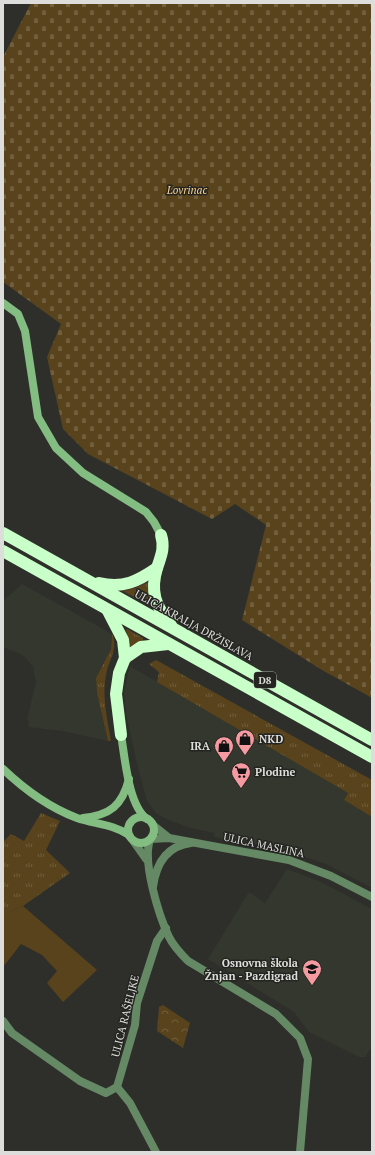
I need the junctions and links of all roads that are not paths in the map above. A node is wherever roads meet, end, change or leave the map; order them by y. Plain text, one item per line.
1 (3, 303) edge
2 (3, 533) edge
3 (161, 535) joint
4 (3, 551) edge
5 (157, 568) junction
6 (89, 580) junction
7 (108, 610) junction
8 (174, 629) junction
9 (168, 644) junction
10 (125, 658) junction
11 (121, 735) joint
12 (372, 740) edge
13 (372, 757) edge
14 (3, 769) edge
15 (129, 778) junction
16 (134, 801) junction
17 (79, 819) junction
18 (132, 821) junction
19 (150, 822) junction
20 (111, 826) junction
21 (132, 838) junction
22 (169, 838) junction
23 (150, 839) junction
24 (195, 842) junction
25 (146, 859) junction
26 (153, 888) junction
27 (372, 897) edge
28 (166, 928) junction
29 (3, 1021) edge
30 (117, 1087) junction
31 (156, 1152) edge
32 (300, 1152) edge

1 - 3 street
2 - 6 highway, ULICA KRALJA DRŽISLAVA / D8
3 - 5 highway
4 - 7 highway, D8
5 - 6 highway
5 - 8 highway
6 - 8 highway, ULICA KRALJA DRŽISLAVA / D8
7 - 9 highway, D8
7 - 10 highway
8 - 12 highway, ULICA KRALJA DRŽISLAVA / D8
9 - 10 highway
9 - 13 highway, D8
10 - 11 highway
11 - 15 street
14 - 17 street
15 - 16 street
15 - 17 street
16 - 18 street
16 - 19 street
17 - 20 street
18 - 19 street
18 - 20 street
18 - 21 street
19 - 22 street
19 - 23 street
20 - 21 street
21 - 23 street
21 - 25 street
22 - 23 street, ULICA MASLINA
22 - 24 street, ULICA MASLINA
23 - 25 street
24 - 26 street
24 - 27 street, ULICA MASLINA
25 - 26 street
26 - 28 street
28 - 30 street, ULICA RAŠELJKE
28 - 32 street
29 - 30 street
30 - 31 street

